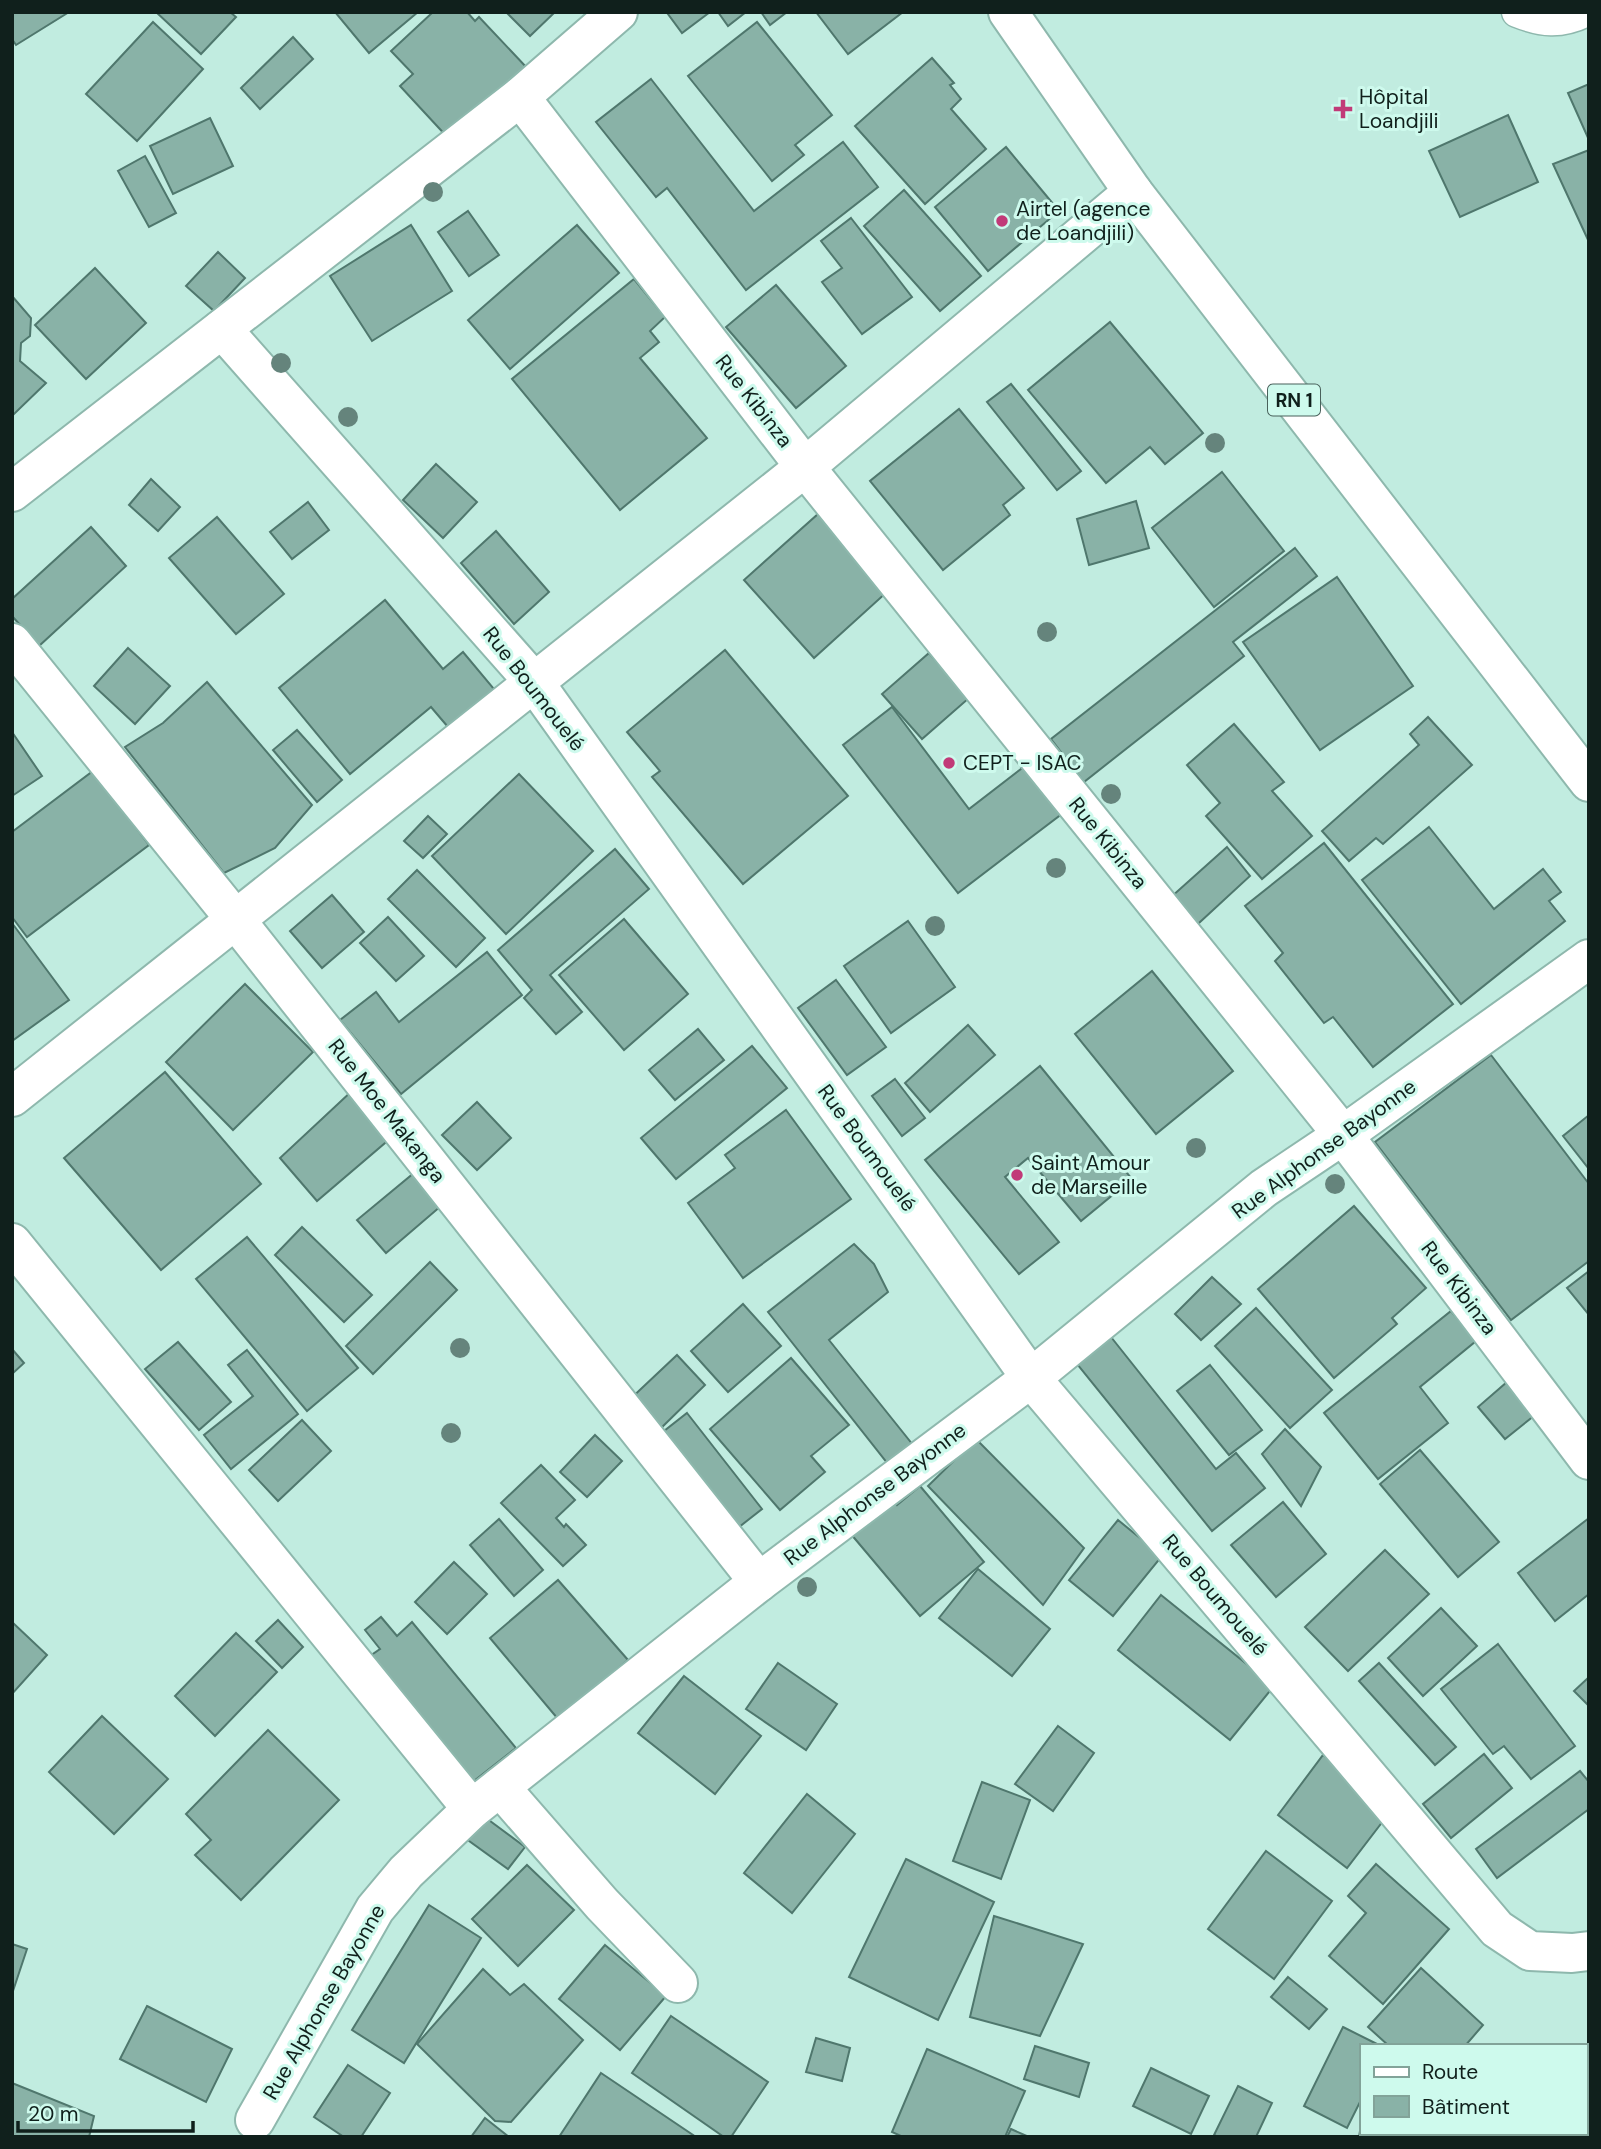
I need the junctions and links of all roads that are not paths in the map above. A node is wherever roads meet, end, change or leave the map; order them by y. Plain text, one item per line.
1 (618, 12) edge
2 (1008, 12) edge
3 (1517, 12) edge
4 (1585, 12) edge
5 (520, 97) junction
6 (1133, 192) junction
7 (222, 329) junction
8 (805, 467) junction
9 (12, 492) edge
10 (12, 643) edge
11 (534, 682) junction
12 (1589, 782) edge
13 (235, 919) junction
14 (1589, 959) edge
15 (12, 1097) edge
16 (1343, 1135) junction
17 (12, 1243) edge
18 (1031, 1378) junction
19 (1589, 1461) edge
20 (759, 1582) junction
21 (486, 1798) junction
22 (1589, 1951) edge
23 (678, 1983) dead end
24 (255, 2120) dead end

1 - 5 main road
2 - 6 main road, RN 1
3 - 4 lane
5 - 7 main road
5 - 8 main road, Rue Kibinza
6 - 8 main road
6 - 12 main road, RN 1
7 - 9 main road
7 - 11 main road, Rue Boumouelé
8 - 11 main road
8 - 16 main road, Rue Kibinza
10 - 13 main road, Rue Moe Makanga
11 - 13 main road
11 - 18 main road, Rue Boumouelé
13 - 15 main road
13 - 20 main road, Rue Moe Makanga
14 - 16 main road, Rue Alphonse Bayonne
16 - 18 main road, Rue Alphonse Bayonne
16 - 19 main road, Rue Kibinza
17 - 21 main road
18 - 20 main road, Rue Alphonse Bayonne
18 - 22 main road, Rue Boumouelé
20 - 21 main road, Rue Alphonse Bayonne
21 - 23 main road
21 - 24 main road, Rue Alphonse Bayonne

